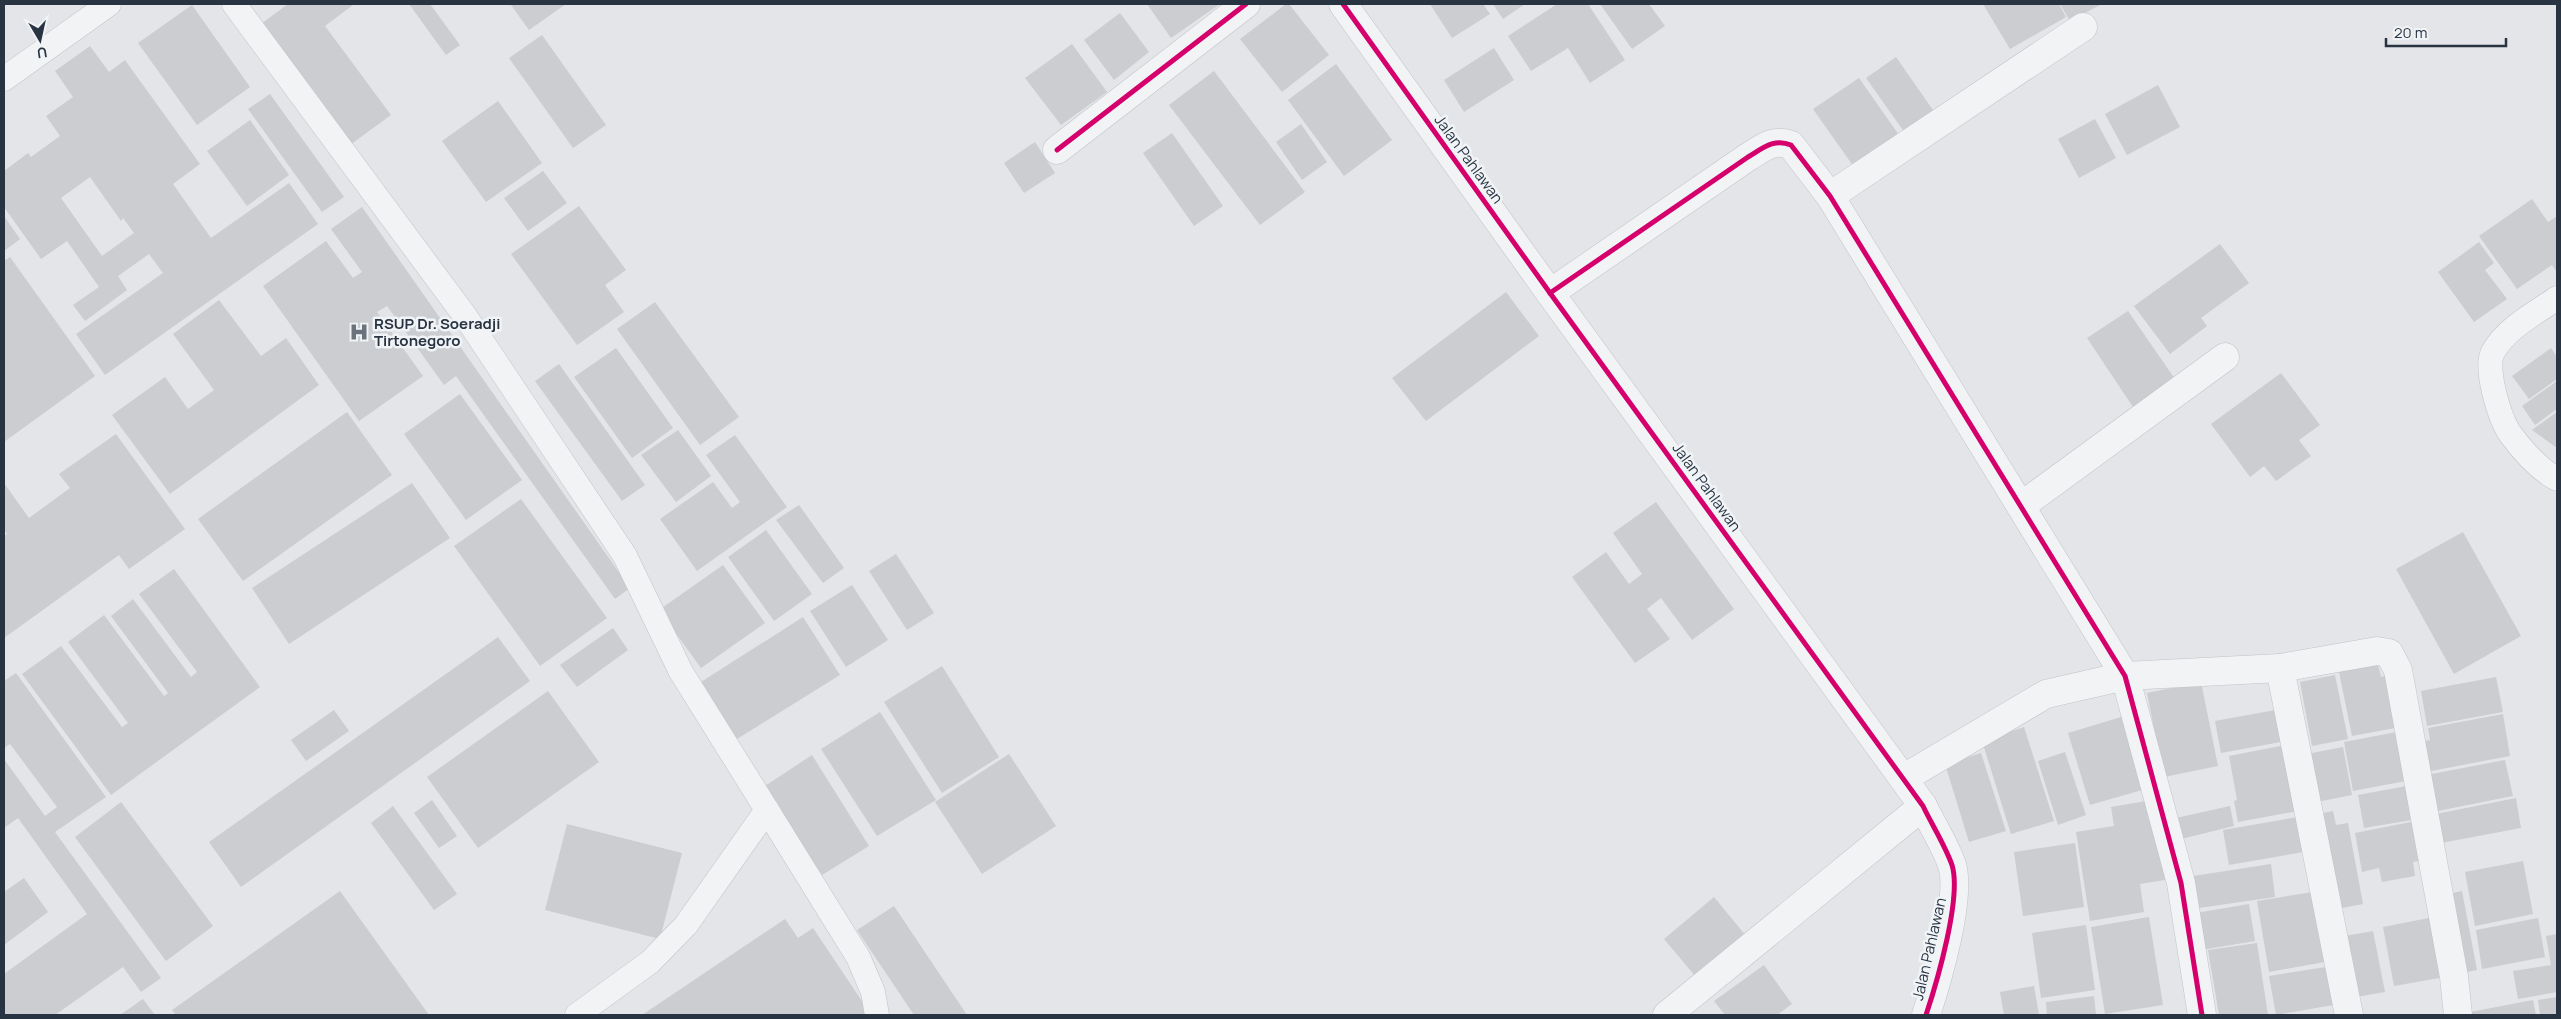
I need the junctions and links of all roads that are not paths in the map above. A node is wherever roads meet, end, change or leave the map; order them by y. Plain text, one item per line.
1 (109, 4) edge
2 (234, 4) edge
3 (1246, 4) edge
4 (1343, 4) edge
5 (2083, 27) dead end
6 (4, 79) edge
7 (1057, 150) dead end
8 (1830, 196) junction
9 (1550, 293) junction
10 (2557, 298) edge
11 (2225, 357) dead end
12 (2557, 479) edge
13 (2021, 506) junction
14 (2280, 668) junction
15 (2125, 676) junction
16 (1904, 778) junction
17 (1923, 806) junction
18 (767, 810) junction
19 (1931, 1014) edge
20 (578, 1015) edge
21 (878, 1015) edge
22 (1667, 1015) edge
23 (2202, 1015) edge
24 (2349, 1015) edge
25 (2458, 1015) edge

1 - 6 lane
2 - 18 lane
3 - 7 street
4 - 9 street, Jalan Pahlawan
5 - 8 street
8 - 9 street
8 - 13 street
9 - 16 street, Jalan Pahlawan
10 - 12 lane
11 - 13 street
13 - 15 street
14 - 15 street
14 - 24 street
14 - 25 street
15 - 16 street
15 - 23 street
16 - 17 street, Jalan Pahlawan
17 - 19 street, Jalan Pahlawan
17 - 22 street
18 - 20 lane
18 - 21 lane

